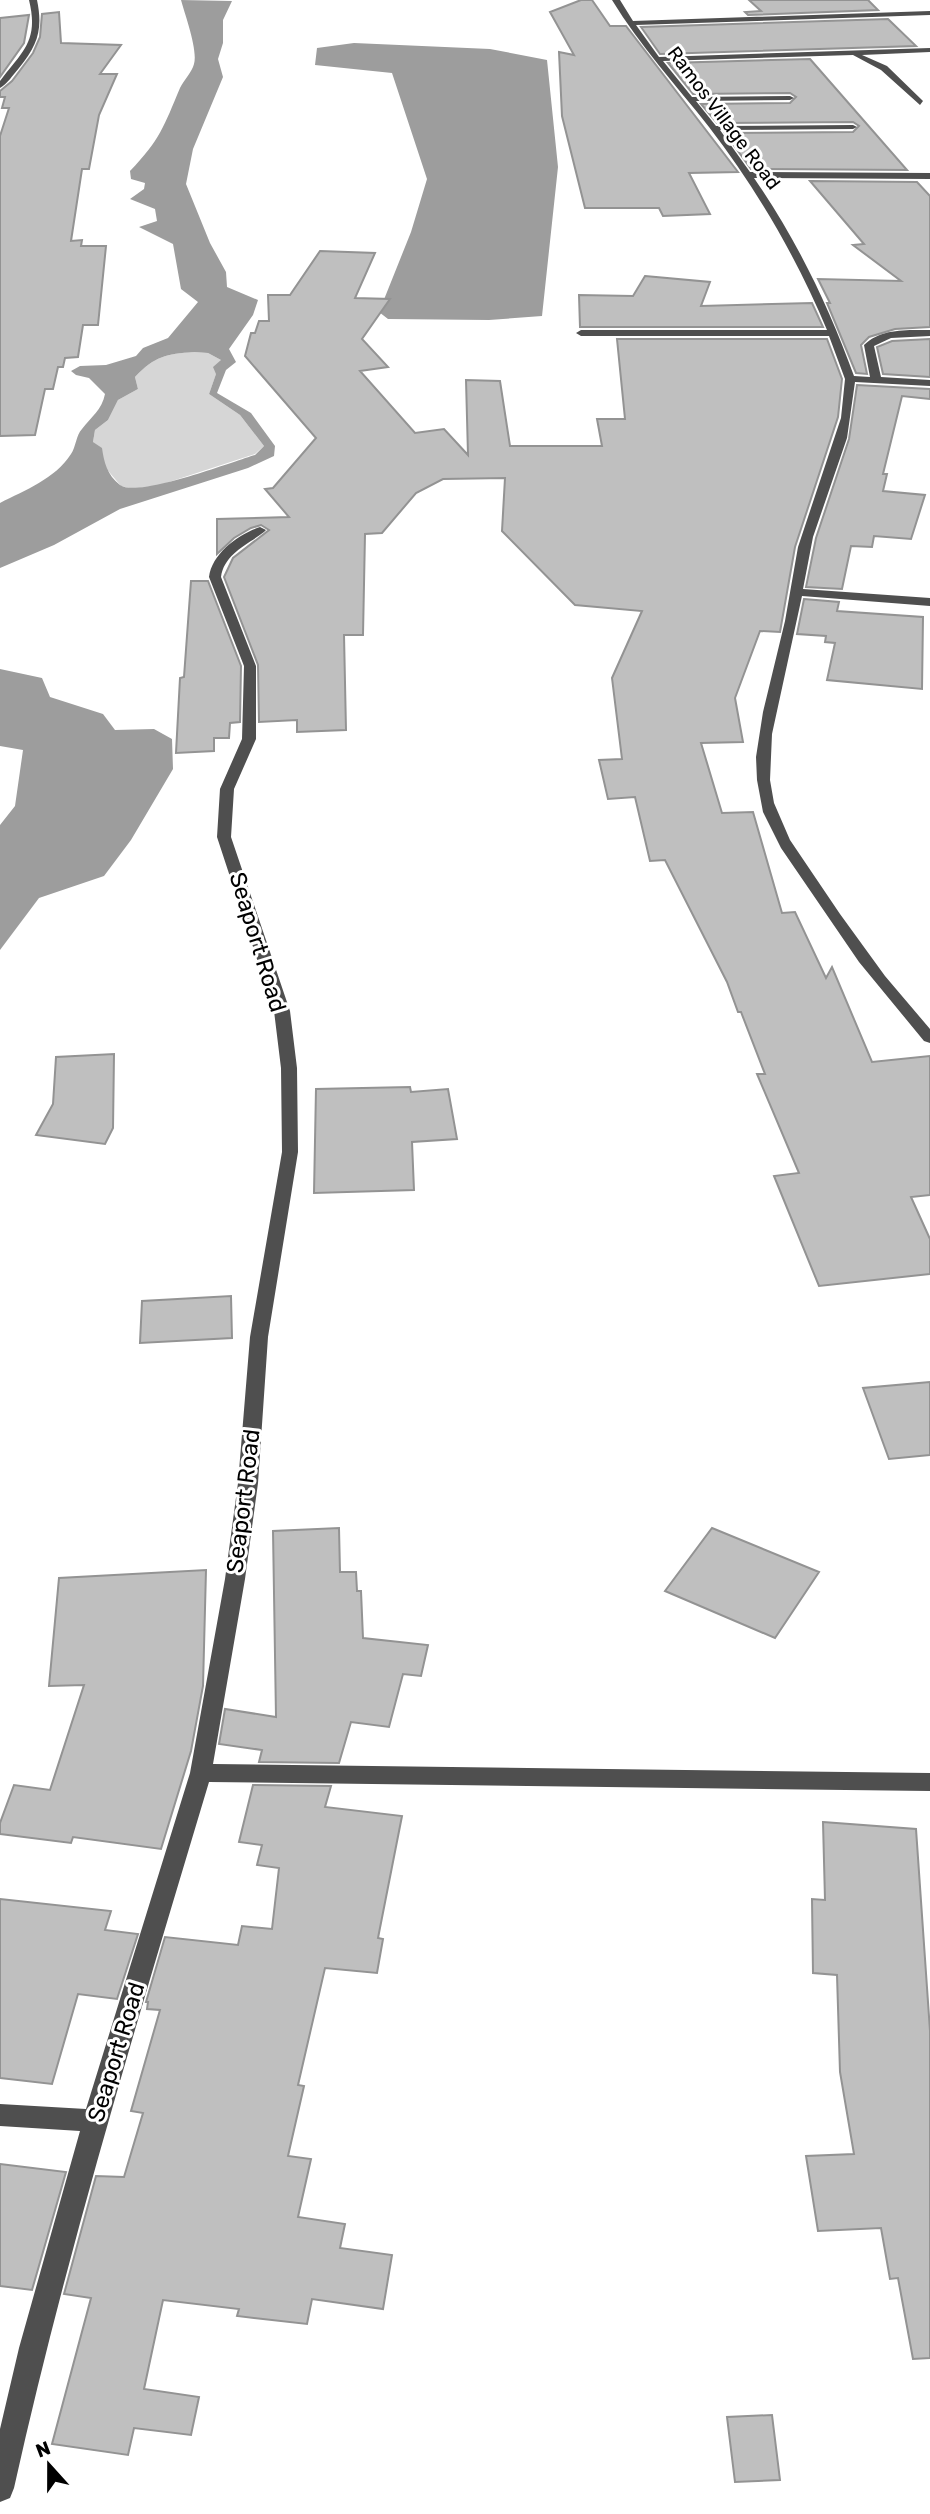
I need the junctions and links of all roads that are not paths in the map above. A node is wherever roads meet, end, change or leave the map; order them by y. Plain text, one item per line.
1 (33, 0) edge
2 (617, 0) edge
3 (930, 13) edge
4 (630, 23) junction
5 (930, 50) edge
6 (850, 53) junction
7 (657, 59) junction
8 (0, 86) edge
9 (790, 98) dead end
10 (690, 99) junction
11 (920, 103) dead end
12 (853, 127) dead end
13 (713, 128) junction
14 (748, 175) junction
15 (930, 176) edge
16 (581, 333) dead end
17 (835, 333) junction
18 (930, 333) edge
19 (850, 379) junction
20 (876, 380) junction
21 (930, 383) edge
22 (260, 530) dead end
23 (797, 592) junction
24 (930, 602) edge
25 (930, 1038) edge
26 (201, 1773) junction
27 (930, 1782) edge
28 (0, 2115) edge
29 (95, 2121) junction
30 (0, 2487) edge

1 - 8 street
2 - 4 street, Ramos Village Road
3 - 4 street
4 - 7 street, Ramos Village Road
5 - 6 street
6 - 7 street
6 - 11 street
7 - 10 street, Ramos Village Road
9 - 10 street
10 - 13 street, Ramos Village Road
12 - 13 street
13 - 14 street, Ramos Village Road
14 - 15 street
14 - 17 street, Ramos Village Road
16 - 17 street
17 - 19 street, Ramos Village Road
18 - 20 street
19 - 20 street
19 - 23 street
20 - 21 street
22 - 26 street, Seaport Road
23 - 24 street
23 - 25 street
26 - 27 street
26 - 29 street, Seaport Road
28 - 29 street
29 - 30 street, Seaport Road

